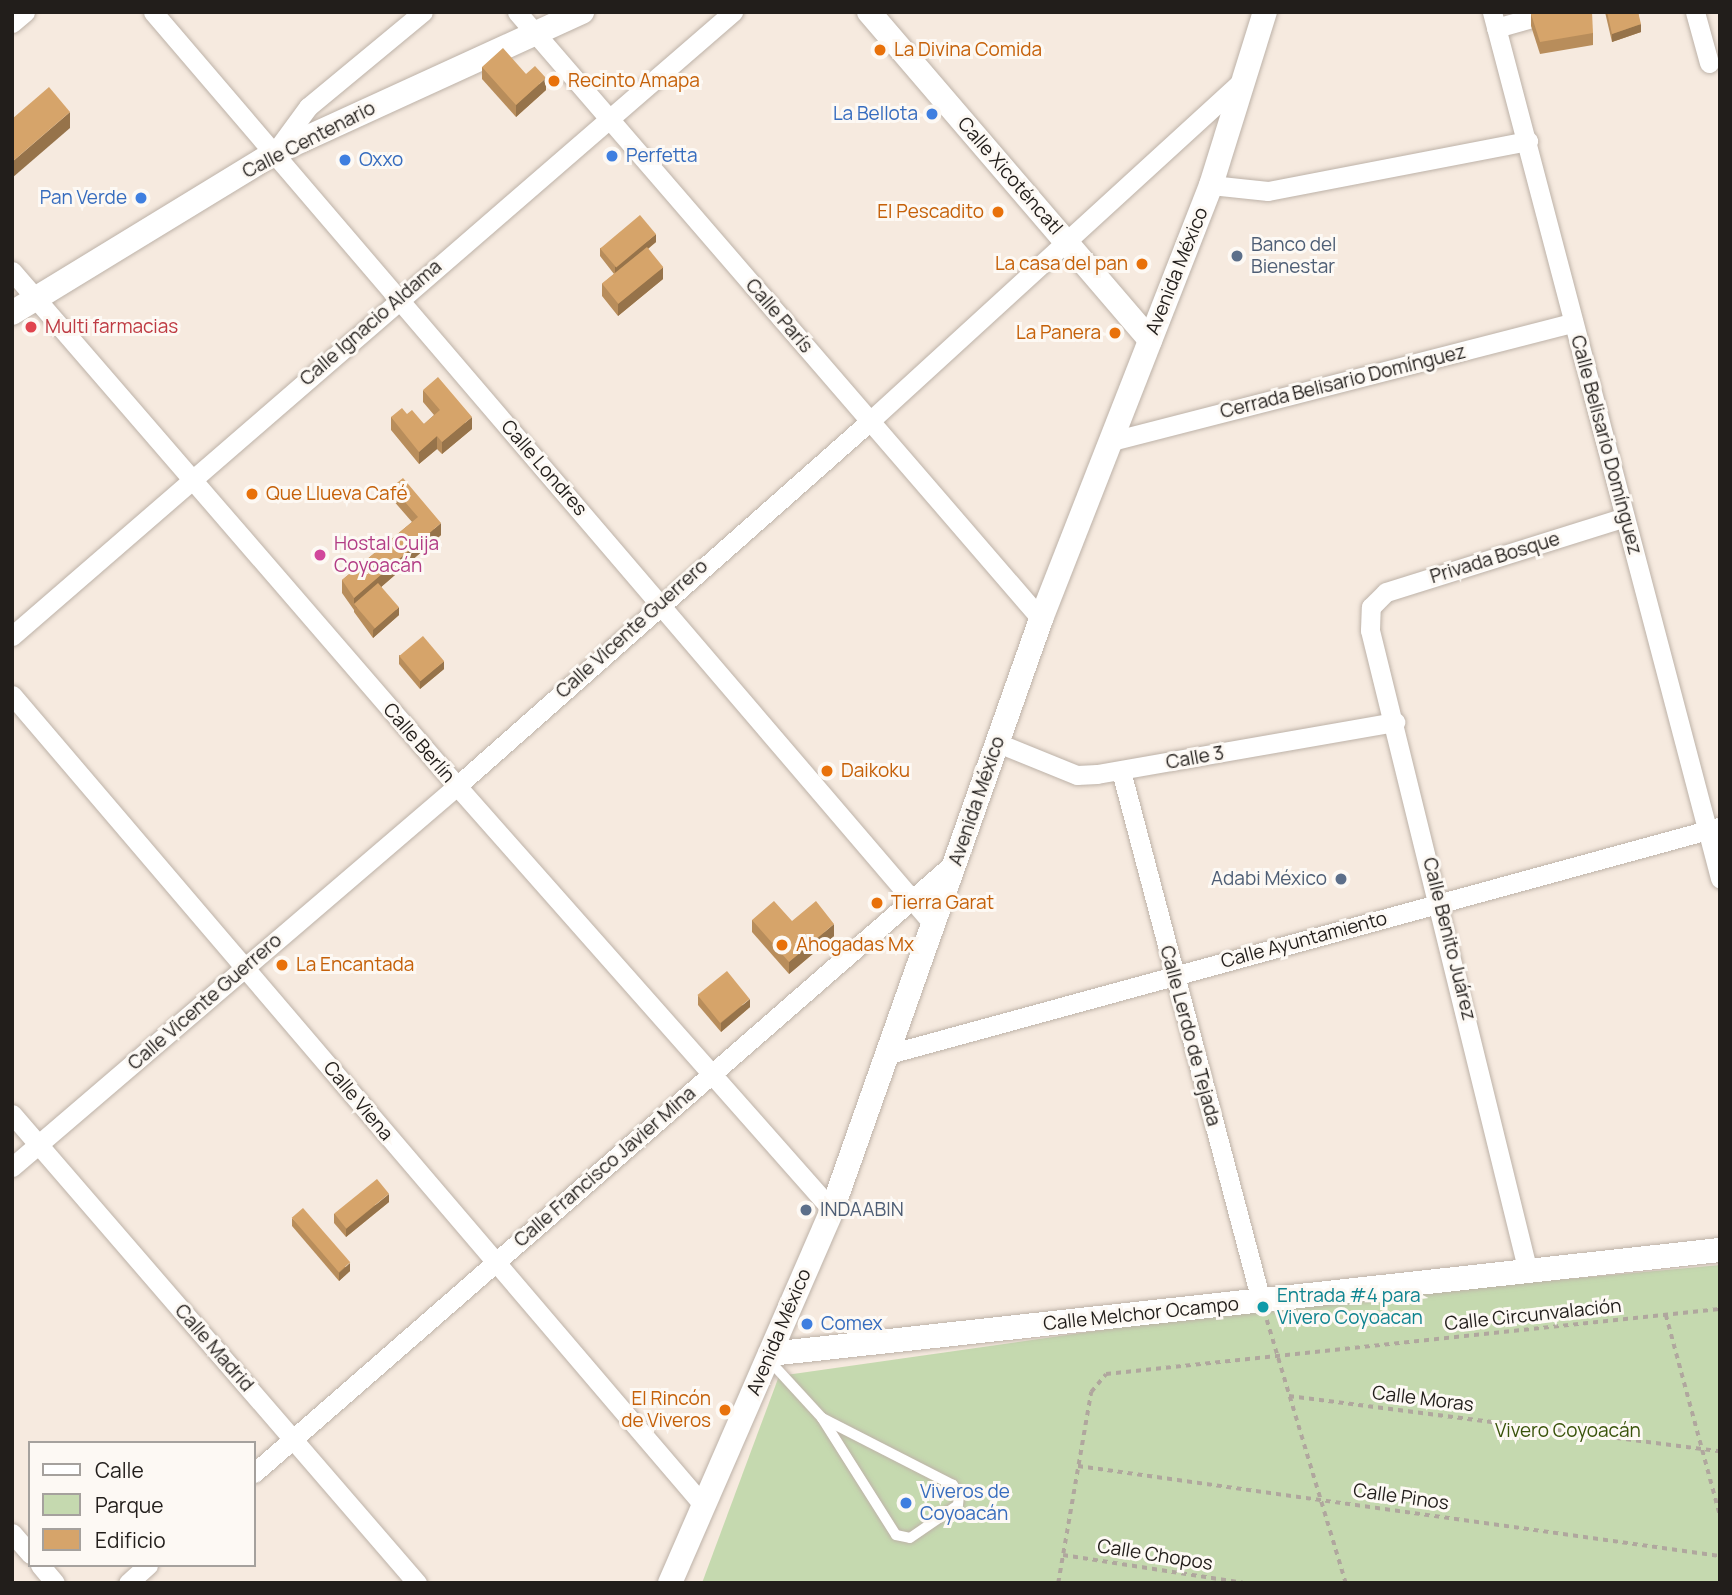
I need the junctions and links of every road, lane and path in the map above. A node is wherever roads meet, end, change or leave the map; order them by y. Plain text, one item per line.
1 (25, 12) edge
2 (153, 12) edge
3 (423, 12) edge
4 (517, 12) edge
5 (582, 12) edge
6 (733, 12) edge
7 (869, 12) edge
8 (1553, 12) edge
9 (1695, 12) edge
10 (1262, 14) edge
11 (1494, 20) edge
12 (12, 23) edge
13 (534, 33) junction
14 (1709, 63) dead end
15 (1243, 80) junction
16 (610, 120) junction
17 (1528, 141) junction
18 (274, 153) junction
19 (1211, 185) junction
20 (1068, 243) junction
21 (12, 271) edge
22 (398, 298) junction
23 (36, 299) junction
24 (12, 313) edge
25 (1573, 323) junction
26 (1150, 340) junction
27 (870, 421) junction
28 (1112, 441) junction
29 (192, 481) junction
30 (1625, 517) junction
31 (660, 602) junction
32 (1371, 607) joint
33 (1041, 619) junction
34 (12, 636) edge
35 (12, 695) edge
36 (1396, 722) junction
37 (998, 743) junction
38 (1121, 771) junction
39 (457, 786) junction
40 (1714, 828) edge
41 (956, 861) junction
42 (1720, 878) edge
43 (912, 897) junction
44 (1441, 904) junction
45 (934, 925) junction
46 (245, 968) junction
47 (1173, 975) junction
48 (889, 1054) junction
49 (712, 1075) junction
50 (12, 1114) edge
51 (38, 1144) junction
52 (12, 1167) edge
53 (832, 1210) junction
54 (1720, 1250) edge
55 (496, 1262) junction
56 (1528, 1272) junction
57 (1261, 1301) junction
58 (1720, 1310) edge
59 (1666, 1315) junction
60 (1278, 1355) junction
61 (769, 1357) junction
62 (1289, 1396) junction
63 (822, 1418) junction
64 (293, 1439) junction
65 (1702, 1449) junction
66 (1720, 1451) edge
67 (1078, 1466) junction
68 (256, 1471) edge
69 (1321, 1500) junction
70 (704, 1506) junction
71 (1720, 1515) edge
72 (12, 1534) edge
73 (28, 1551) edge
74 (1063, 1555) junction
75 (1720, 1556) edge
76 (42, 1567) edge
77 (146, 1567) edge
78 (55, 1583) edge
79 (128, 1583) edge
80 (417, 1583) edge
81 (670, 1583) edge
82 (1058, 1583) edge
83 (1243, 1583) edge
84 (1346, 1583) edge

1 - 12 street
2 - 18 street, Calle Londres
3 - 18 street
4 - 13 street, Calle París
5 - 13 street, Calle Centenario
6 - 16 street, Calle Ignacio Aldama
7 - 20 street, Calle Xicoténcatl
8 - 11 street
9 - 14 street
10 - 15 street, Avenida México
11 - 17 street, Calle Belisario Domínguez
13 - 16 street, Calle París
13 - 18 street, Calle Centenario
15 - 19 street, Avenida México
15 - 20 street, Calle Vicente Guerrero
16 - 22 street, Calle Ignacio Aldama
16 - 27 street, Calle París
17 - 19 street
17 - 25 street, Calle Belisario Domínguez
18 - 22 street, Calle Londres
18 - 23 street, Calle Centenario
19 - 26 street, Avenida México
20 - 26 street, Calle Xicoténcatl
20 - 27 street, Calle Vicente Guerrero
21 - 23 street, Calle Berlín
22 - 29 street, Calle Ignacio Aldama
22 - 31 street, Calle Londres
23 - 24 street, Calle Centenario
23 - 29 street, Calle Berlín
25 - 28 street, Cerrada Belisario Domínguez
25 - 30 street, Calle Belisario Domínguez
26 - 28 street, Avenida México
27 - 31 street, Calle Vicente Guerrero
27 - 33 street, Calle París
28 - 33 street, Avenida México
29 - 34 street, Calle Ignacio Aldama
29 - 39 street, Calle Berlín
30 - 32 street, Privada Bosque
30 - 40 street, Calle Belisario Domínguez
31 - 39 street, Calle Vicente Guerrero
31 - 43 street, Calle Londres
32 - 36 street, Calle Benito Juárez
33 - 37 street, Avenida México
35 - 46 street, Calle Viena
36 - 38 street, Calle 3
36 - 44 street, Calle Benito Juárez
37 - 38 street, Calle 3
37 - 41 street, Avenida México
38 - 47 street, Calle Lerdo de Tejada
39 - 46 street, Calle Vicente Guerrero
39 - 49 street, Calle Berlín
40 - 42 street, Calle Belisario Domínguez
40 - 44 street, Calle Ayuntamiento
41 - 43 street, Calle Francisco Javier Mina
41 - 45 street, Avenida México
43 - 45 street, Calle Londres
43 - 49 street, Calle Francisco Javier Mina
44 - 47 street, Calle Ayuntamiento
44 - 56 street, Calle Benito Juárez
45 - 48 street, Avenida México
46 - 51 street, Calle Vicente Guerrero
46 - 55 street, Calle Viena
47 - 48 street, Calle Ayuntamiento
47 - 57 street, Calle Lerdo de Tejada
48 - 53 street, Avenida México
49 - 53 street, Calle Berlín
49 - 55 street, Calle Francisco Javier Mina
50 - 51 street, Calle Madrid
51 - 52 street, Calle Vicente Guerrero
51 - 64 street, Calle Madrid
53 - 61 street, Avenida México
54 - 56 street, Calle Melchor Ocampo
55 - 64 street, Calle Francisco Javier Mina
55 - 70 street, Calle Viena
56 - 57 street, Calle Melchor Ocampo
57 - 60 path
57 - 61 street, Calle Melchor Ocampo
58 - 59 path, Calle Circunvalación
59 - 60 path, Calle Circunvalación
59 - 65 path
60 - 62 path
60 - 67 path, Calle Circunvalación
61 - 63 lane
61 - 70 street, Avenida México
62 - 65 path, Calle Moras
62 - 69 path
63 - 63 lane
64 - 68 street, Calle Francisco Javier Mina
64 - 80 street, Calle Madrid
65 - 66 path, Calle Moras
65 - 71 path
67 - 69 path, Calle Pinos
67 - 74 path, Calle Circunvalación
69 - 75 path, Calle Pinos
69 - 84 path
70 - 81 street, Avenida México
72 - 73 street
74 - 82 path, Calle Circunvalación
74 - 83 path, Calle Chopos
76 - 78 street
77 - 79 street

